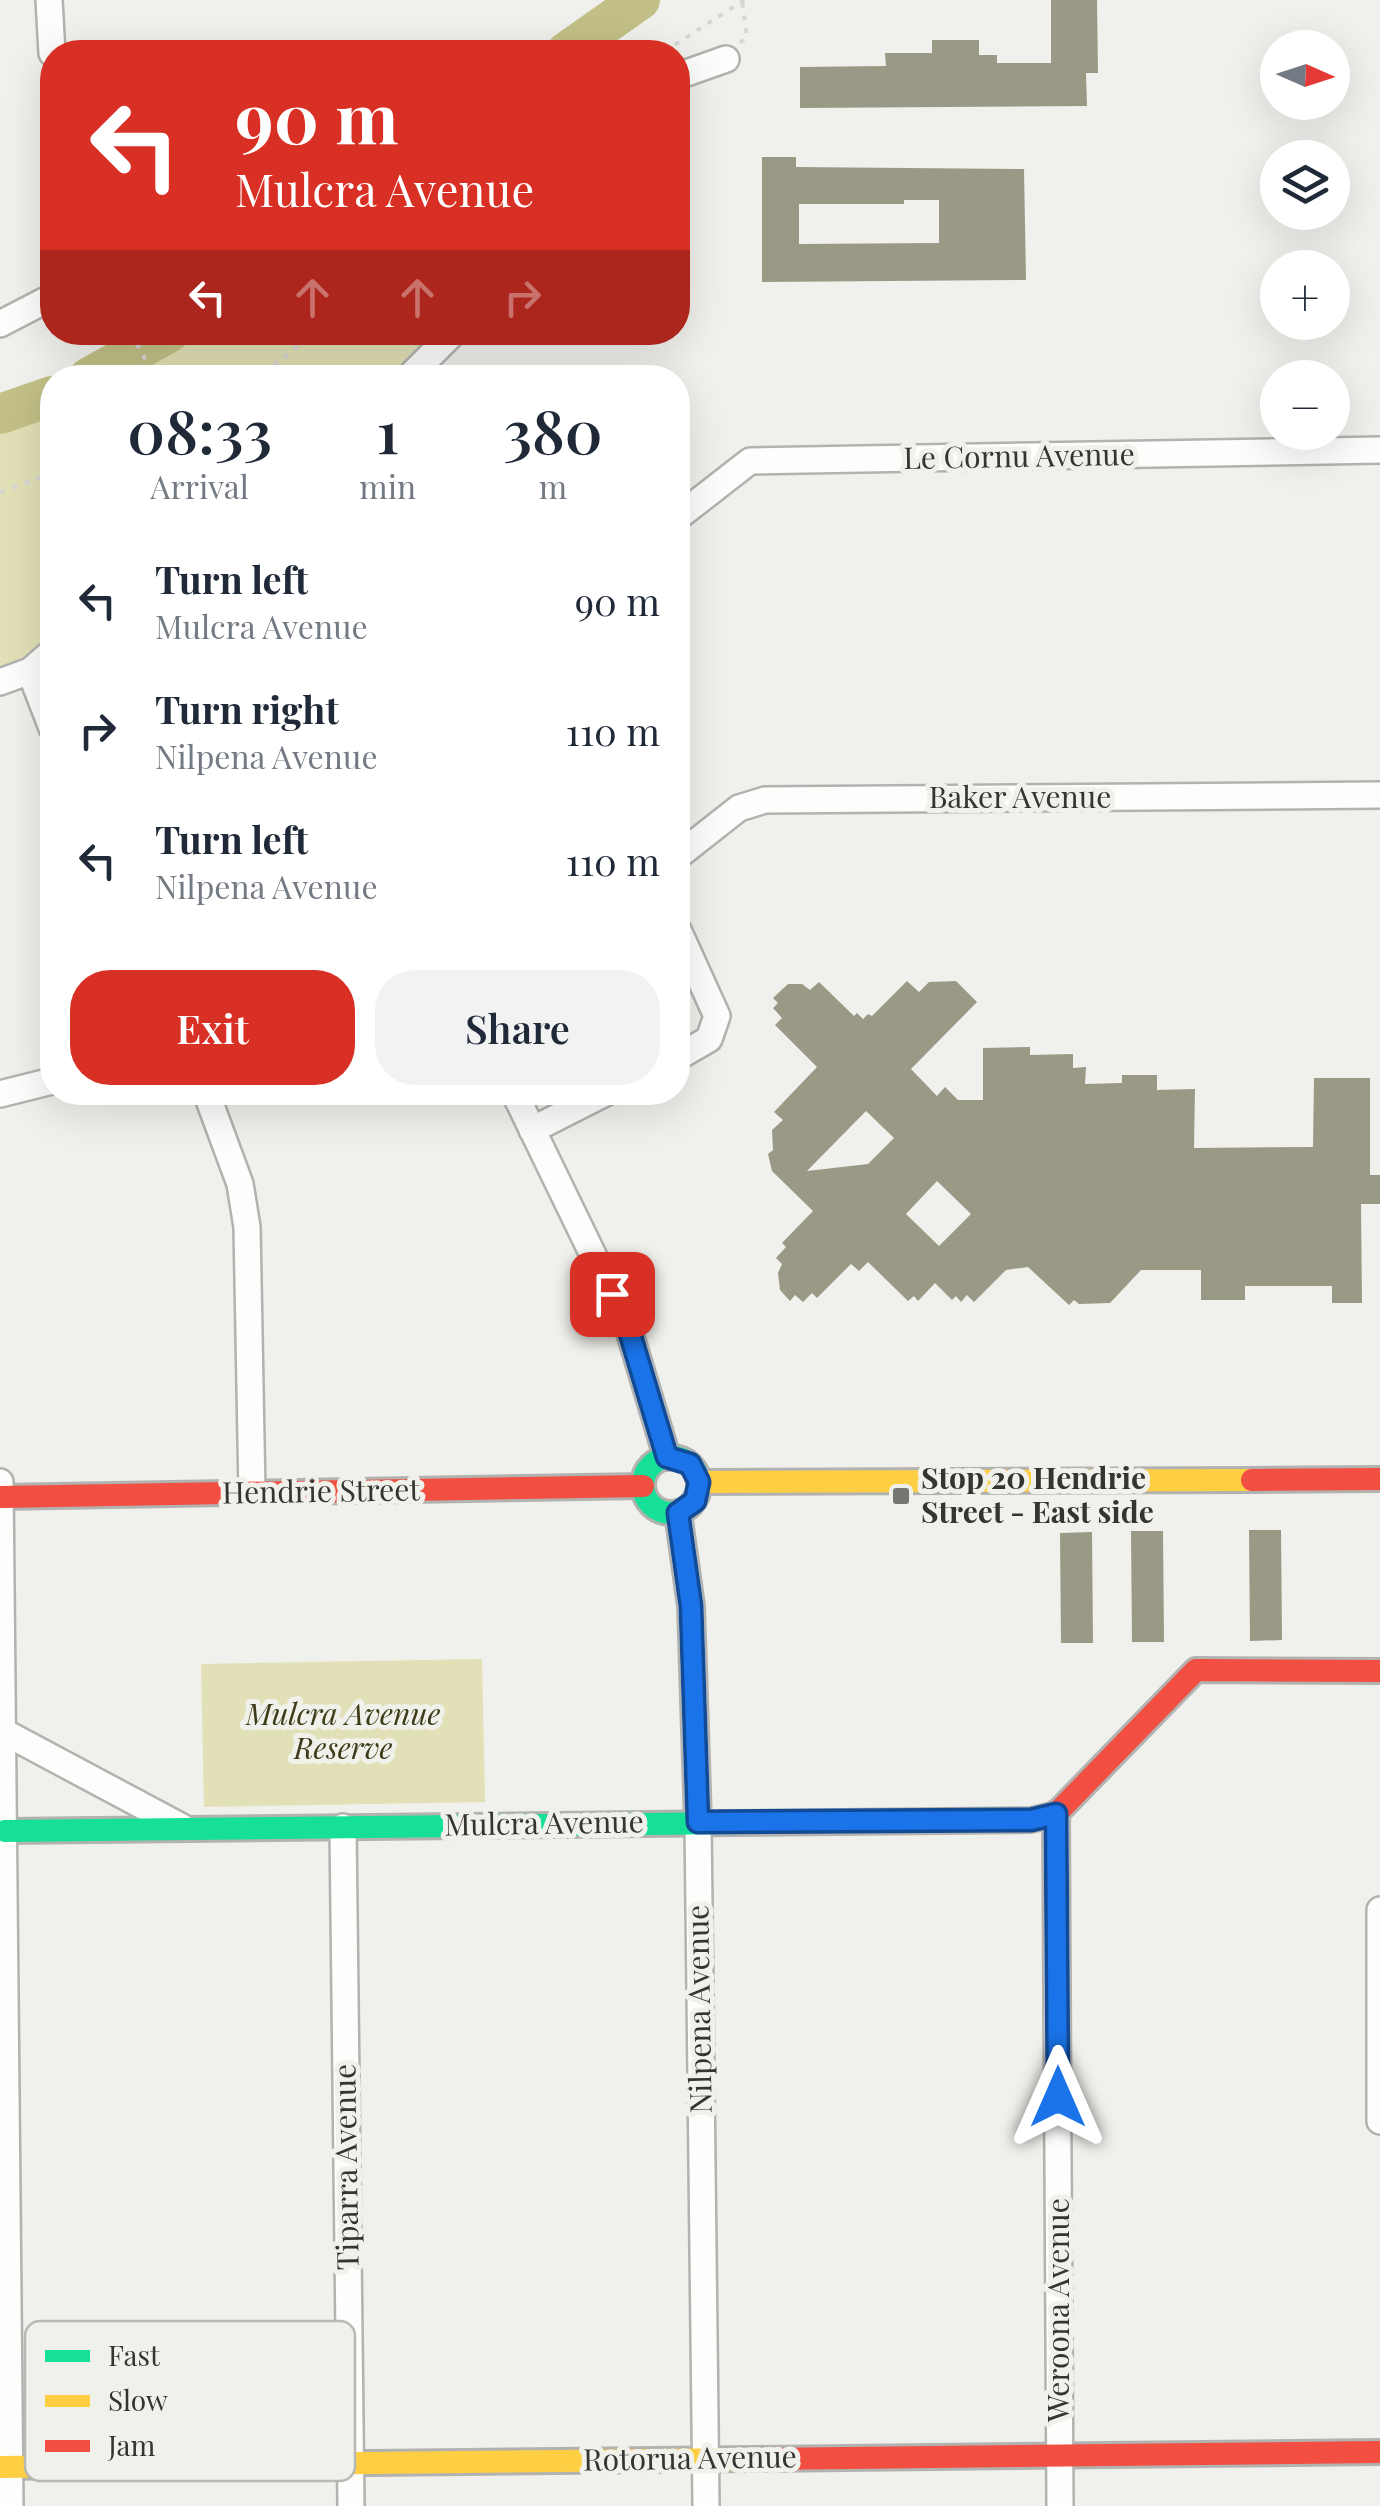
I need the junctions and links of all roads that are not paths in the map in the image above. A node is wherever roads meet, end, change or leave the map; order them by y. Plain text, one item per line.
1 (49, 0) edge
2 (51, 40) edge
3 (726, 59) road end
4 (690, 72) edge
5 (40, 303) edge
6 (0, 324) edge
7 (441, 345) edge
8 (421, 365) edge
9 (1380, 450) edge
10 (690, 508) edge
11 (40, 662) edge
12 (30, 670) junction
13 (0, 682) edge
14 (40, 696) edge
15 (1380, 795) edge
16 (690, 847) edge
17 (690, 956) edge
18 (690, 1050) edge
19 (40, 1083) edge
20 (0, 1094) edge
21 (211, 1105) edge
22 (520, 1105) edge
23 (582, 1105) edge
24 (532, 1130) junction
25 (667, 1457) junction
26 (1380, 1479) edge
27 (699, 1482) junction
28 (642, 1486) junction
29 (1, 1492) edge
30 (252, 1493) junction
31 (678, 1513) junction
32 (1380, 1671) edge
33 (4, 1732) junction
34 (1056, 1814) junction
35 (698, 1822) junction
36 (343, 1827) junction
37 (186, 1829) junction
38 (5, 1831) junction
39 (1380, 1910) edge
40 (1380, 2121) edge
41 (349, 2321) edge
42 (1380, 2452) edge
43 (1060, 2455) junction
44 (706, 2458) junction
45 (355, 2463) edge
46 (5, 2467) edge
47 (10, 2506) edge
48 (706, 2506) edge
49 (1060, 2506) edge

1 - 2 street
3 - 4 street
5 - 6 street
7 - 8 street
9 - 10 street, Le Cornu Avenue
11 - 12 street
12 - 13 street
12 - 14 street
15 - 16 street, Baker Avenue
17 - 18 street
19 - 20 street
21 - 30 street
22 - 24 street
23 - 24 street
24 - 25 street
25 - 27 street
25 - 28 street
26 - 27 street
27 - 31 street
28 - 30 street, Hendrie Street
28 - 31 street
29 - 30 street, Hendrie Street
29 - 33 street
31 - 35 street, Nilpena Avenue
32 - 34 street
33 - 37 street, Mulcra Avenue
33 - 38 street
34 - 35 street, Mulcra Avenue
34 - 43 street, Weroona Avenue
35 - 36 street, Mulcra Avenue
35 - 44 street, Nilpena Avenue
36 - 37 street, Mulcra Avenue
36 - 41 street, Tiparra Avenue
37 - 38 street, Mulcra Avenue
38 - 46 street
39 - 40 street
42 - 43 street, Rotorua Avenue
43 - 44 street, Rotorua Avenue
43 - 49 street, Weroona Avenue
44 - 45 street, Rotorua Avenue
44 - 48 street, Nilpena Avenue
46 - 47 street

